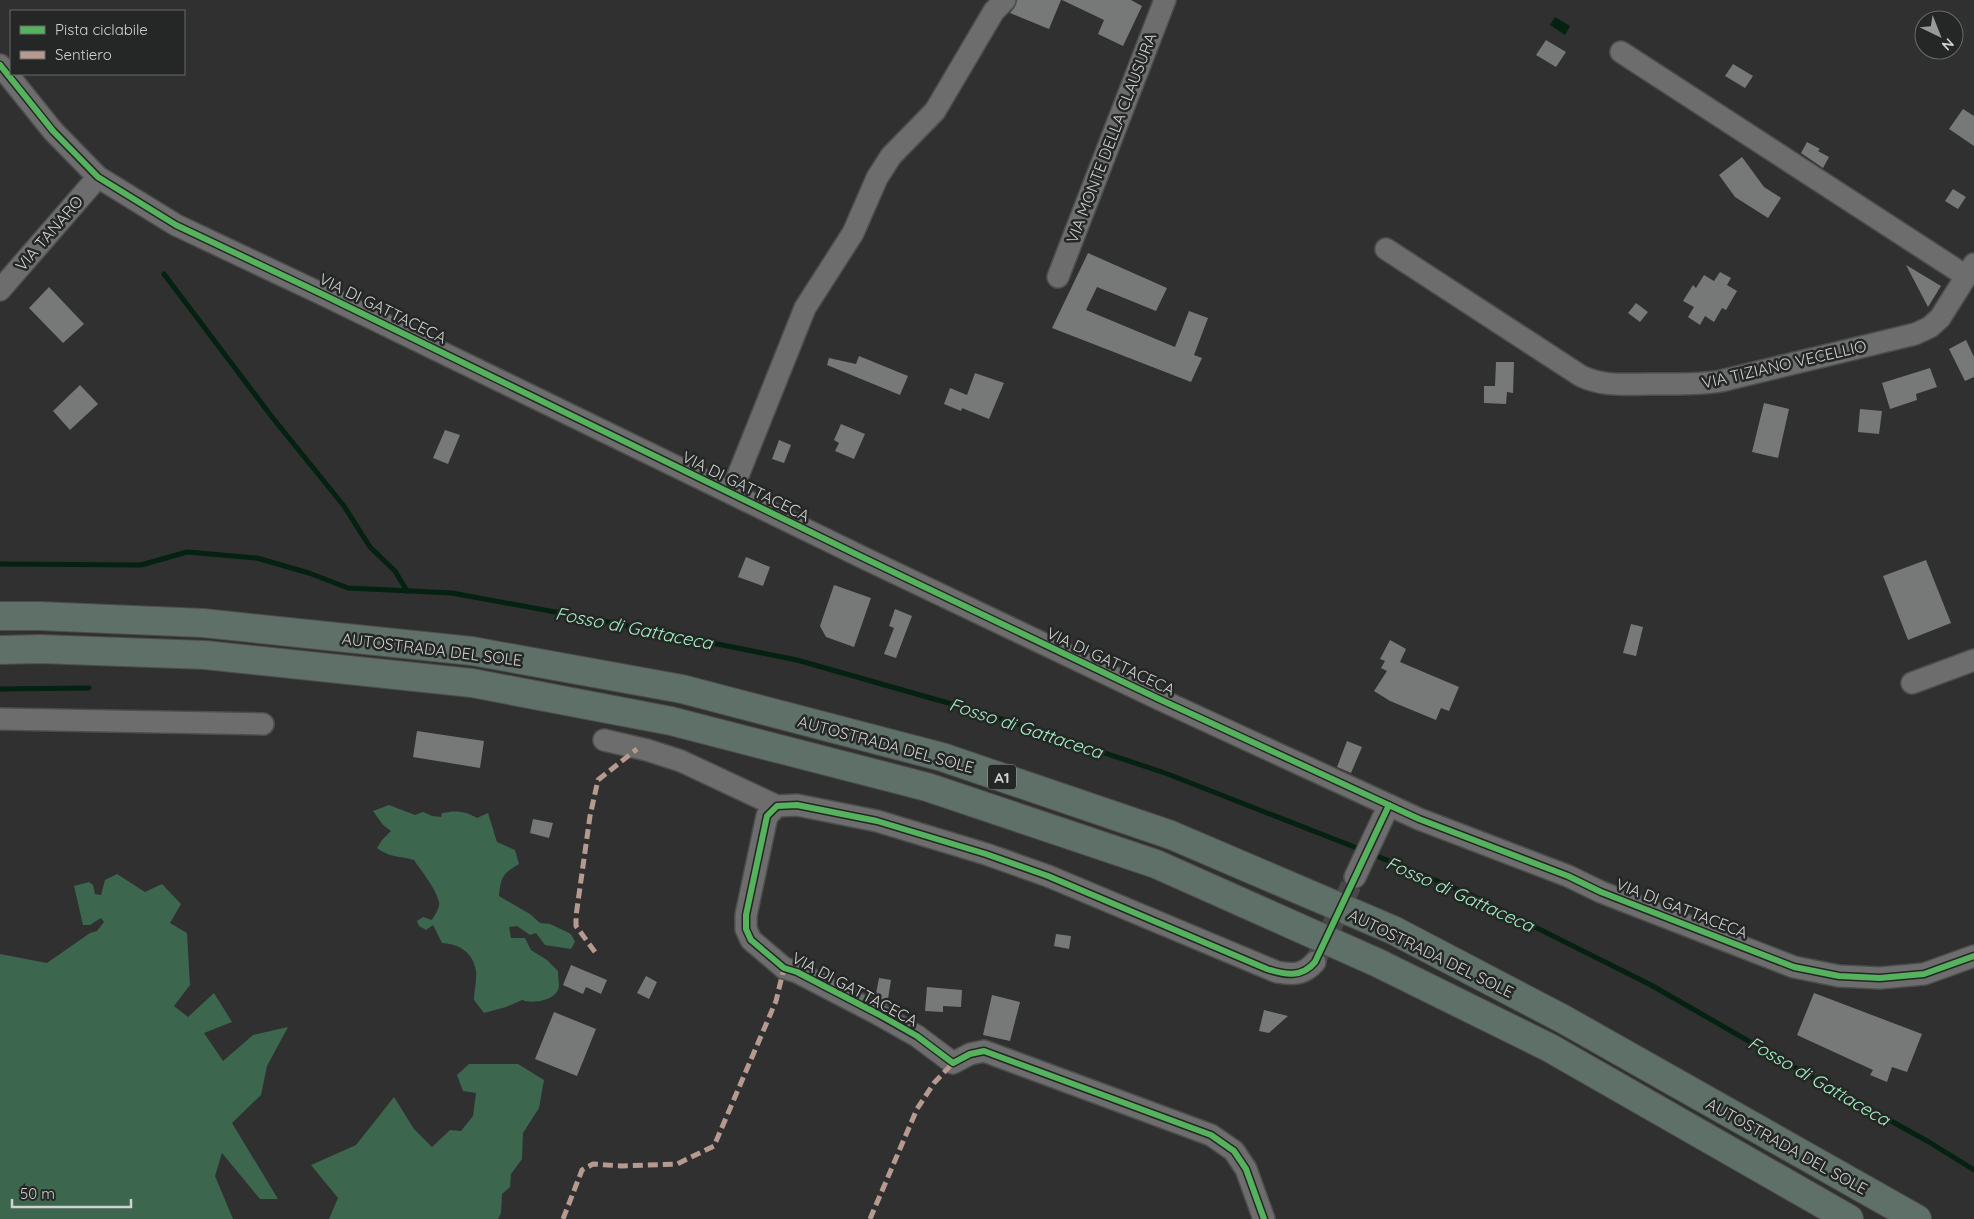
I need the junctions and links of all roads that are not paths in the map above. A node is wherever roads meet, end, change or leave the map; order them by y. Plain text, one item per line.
1 (1005, 0) edge
2 (1164, 0) edge
3 (1621, 52) dead end
4 (0, 65) edge
5 (98, 177) junction
6 (1386, 249) dead end
7 (1970, 270) edge
8 (1058, 277) dead end
9 (0, 290) edge
10 (731, 493) junction
11 (0, 616) edge
12 (0, 650) edge
13 (1974, 660) edge
14 (1912, 683) dead end
15 (0, 719) edge
16 (263, 724) dead end
17 (604, 740) dead end
18 (1389, 805) junction
19 (777, 806) junction
20 (1355, 878) tunnel mouth
21 (1974, 956) edge
22 (1315, 962) tunnel mouth
23 (1264, 1219) edge
24 (1849, 1219) edge
25 (1917, 1219) edge

1 - 10 street
2 - 8 street, VIA MONTE DELLA CLAUSURA
3 - 7 street
4 - 5 street, VIA DI GATTACECA
5 - 9 street, VIA TANARO
5 - 10 street, VIA DI GATTACECA
6 - 7 street, VIA TIZIANO VECELLIO
10 - 18 street, VIA DI GATTACECA
11 - 25 highway, AUTOSTRADA DEL SOLE / A1
12 - 24 highway, AUTOSTRADA DEL SOLE / A1
13 - 14 street
15 - 16 street
17 - 19 street
18 - 20 street
18 - 21 street, VIA DI GATTACECA
19 - 22 street
19 - 23 street, VIA DI GATTACECA

